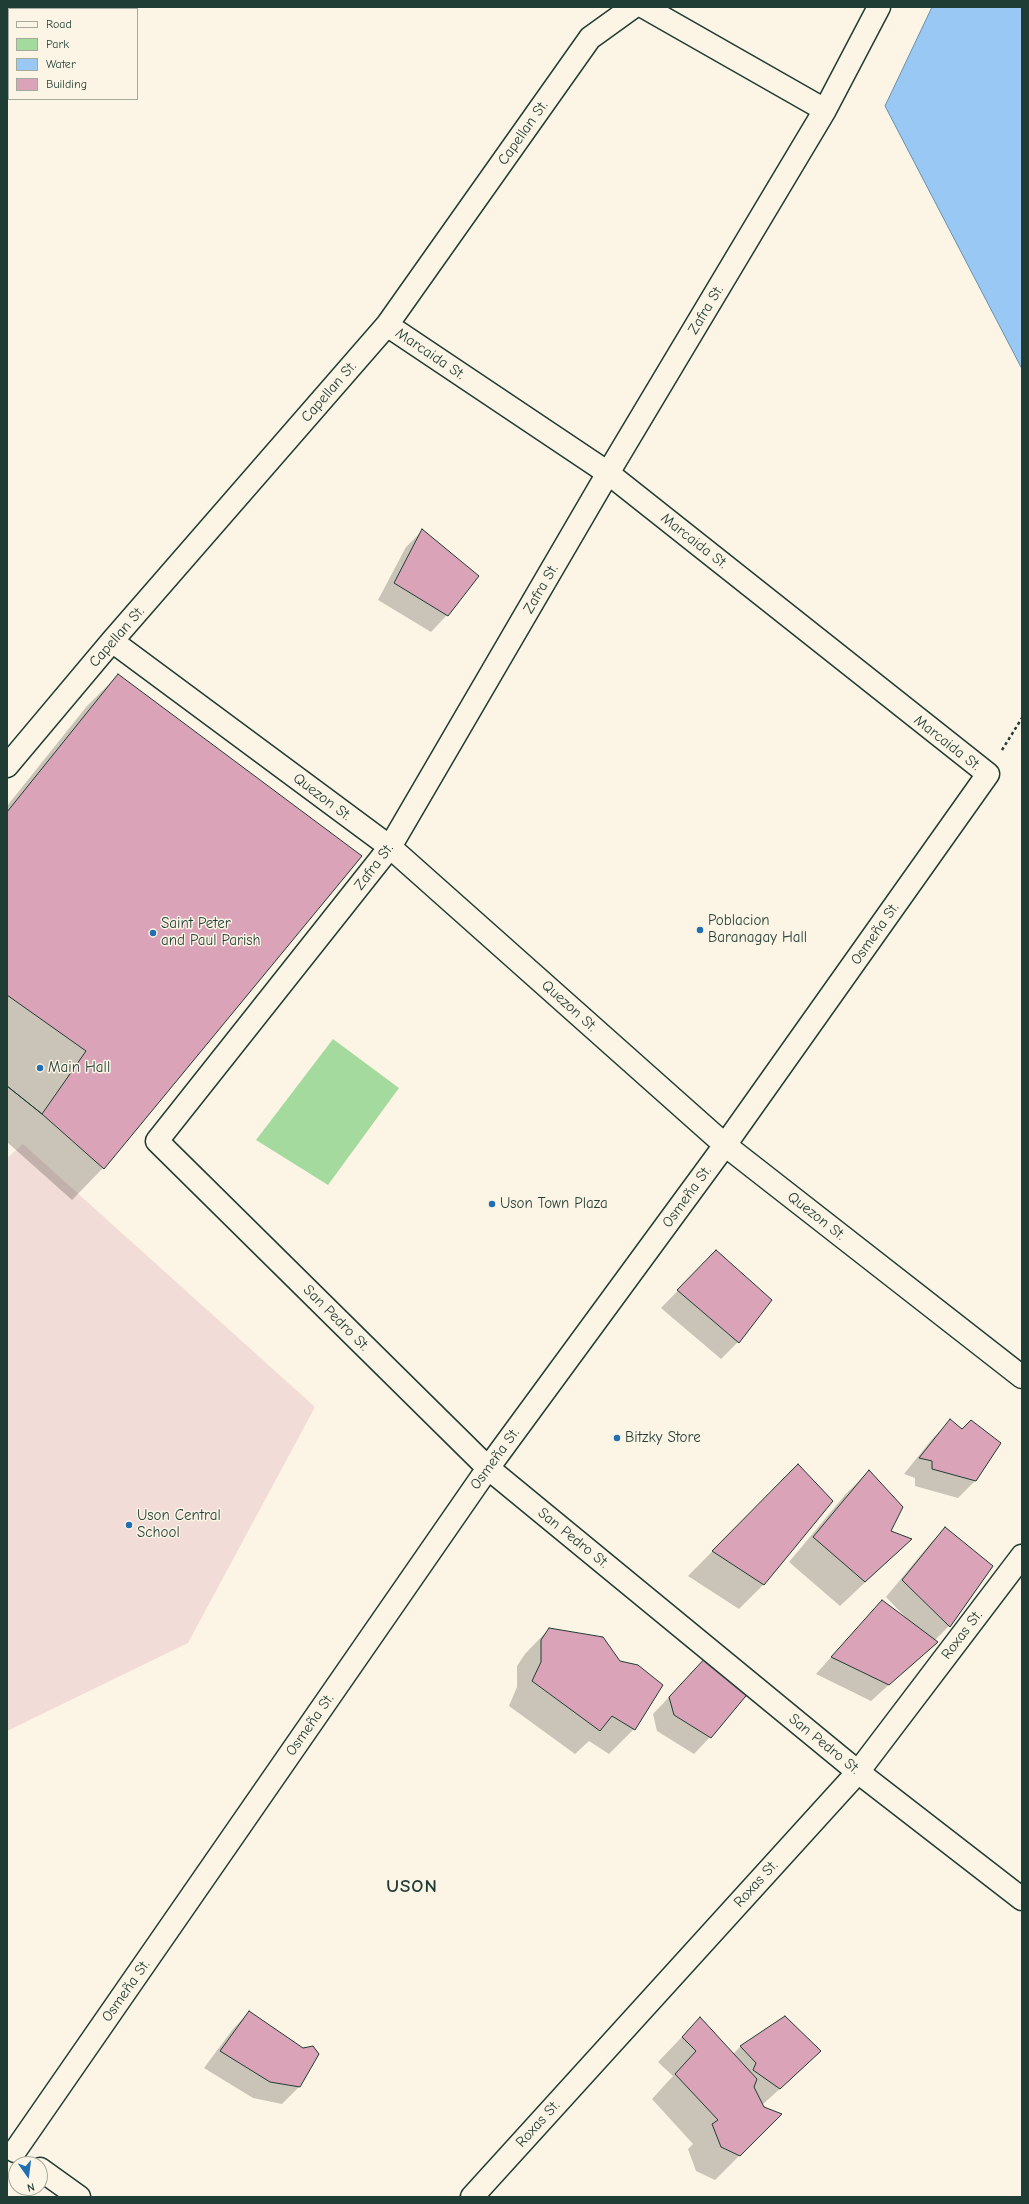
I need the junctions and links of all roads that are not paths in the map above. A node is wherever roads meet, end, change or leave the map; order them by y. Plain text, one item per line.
1 (633, 7) edge
2 (644, 7) edge
3 (879, 7) edge
4 (825, 110) junction
5 (387, 326) junction
6 (608, 474) junction
7 (112, 641) junction
8 (7, 766) edge
9 (988, 774) joint
10 (390, 847) junction
11 (157, 1141) joint
12 (725, 1145) junction
13 (1022, 1377) edge
14 (488, 1468) junction
15 (1022, 1556) edge
16 (858, 1772) junction
17 (1022, 1899) edge
18 (11, 2148) edge
19 (22, 2156) edge
20 (48, 2175) edge
21 (79, 2197) edge
22 (472, 2197) edge

1 - 5 street, Capellan St.
2 - 4 street
3 - 4 street, Zafra St.
4 - 6 street, Zafra St.
5 - 6 street, Marcaida St.
5 - 7 street, Capellan St.
6 - 9 street, Marcaida St.
6 - 10 street, Zafra St.
7 - 8 street, Capellan St.
7 - 10 street, Quezon St.
9 - 12 street, Osmeña St.
10 - 11 street, Zafra St.
10 - 12 street, Quezon St.
11 - 14 street, San Pedro St.
12 - 13 street, Quezon St.
12 - 14 street, Osmeña St.
14 - 16 street, San Pedro St.
14 - 18 street, Osmeña St.
15 - 16 street, Roxas St.
16 - 17 street, San Pedro St.
16 - 22 street, Roxas St.
18 - 19 street
20 - 21 street

